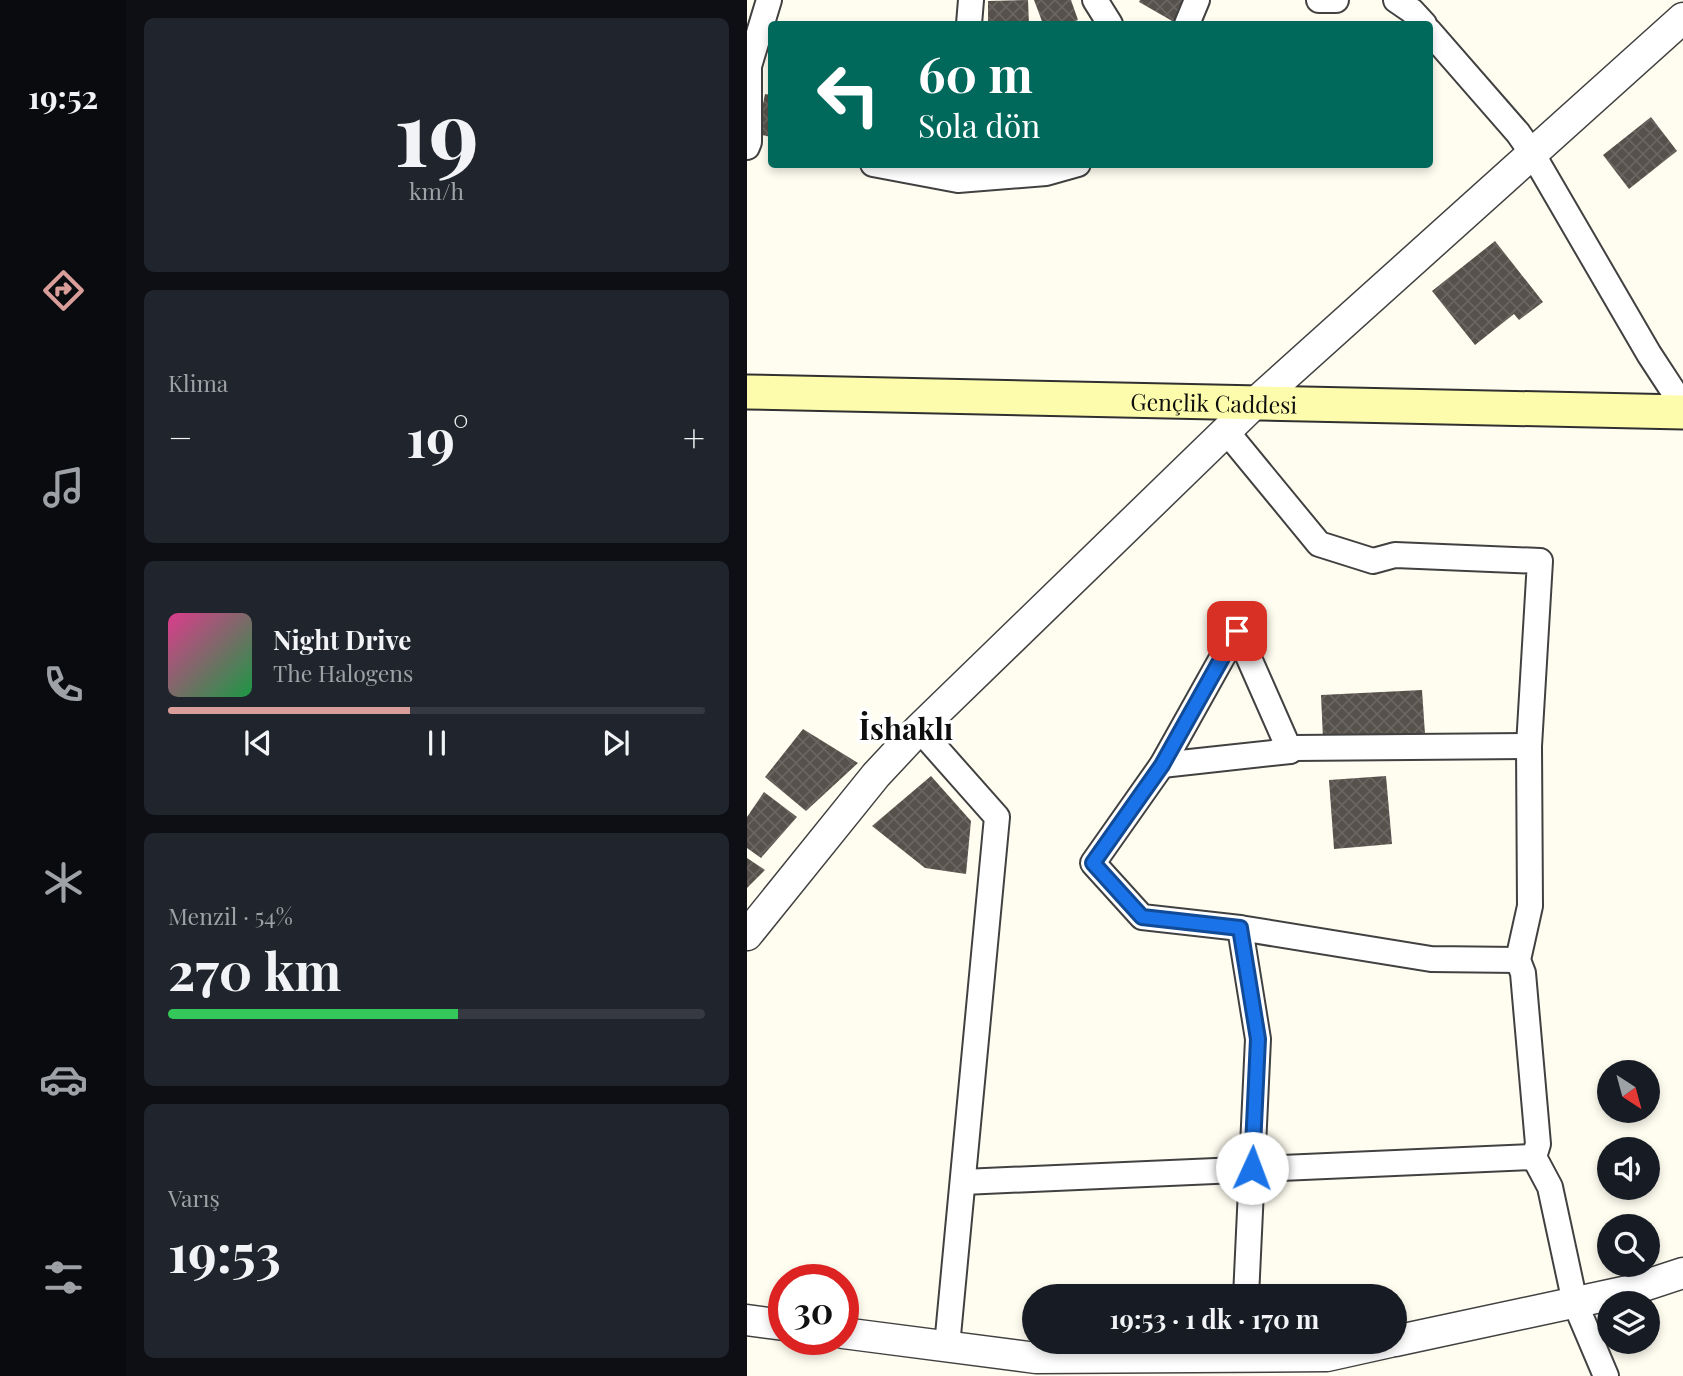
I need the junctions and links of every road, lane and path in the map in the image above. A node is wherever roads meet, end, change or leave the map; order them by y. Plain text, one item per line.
1 (769, 0) edge
2 (971, 0) edge
3 (1095, 0) edge
4 (1197, 0) edge
5 (1319, 0) edge
6 (1336, 0) edge
7 (1396, 0) edge
8 (1683, 18) edge
9 (969, 21) edge
10 (1108, 21) edge
11 (1188, 21) edge
12 (1421, 21) edge
13 (1433, 36) edge
14 (748, 66) edge
15 (756, 145) edge
16 (1532, 153) junction
17 (916, 168) edge
18 (1064, 168) edge
19 (959, 172) edge
20 (747, 392) edge
21 (1255, 403) junction
22 (1683, 406) edge
23 (1683, 412) edge
24 (1226, 431) junction
25 (919, 729) junction
26 (1529, 746) junction
27 (1290, 751) junction
28 (1162, 765) junction
29 (1240, 928) junction
30 (748, 929) edge
31 (1518, 960) junction
32 (1535, 1157) junction
33 (1252, 1168) junction
34 (963, 1182) junction
35 (1683, 1273) edge
36 (1247, 1284) edge
37 (1575, 1303) junction
38 (747, 1320) edge
39 (768, 1323) edge
40 (859, 1335) edge
41 (1407, 1339) edge
42 (947, 1346) junction
43 (1128, 1354) edge
44 (1268, 1354) edge
45 (1358, 1354) edge
46 (1325, 1366) edge
47 (1606, 1376) edge

1 - 14 street
2 - 9 street
3 - 10 street
4 - 11 street
5 - 6 street
7 - 12 street
8 - 16 street
13 - 16 street
14 - 15 street
16 - 21 street
16 - 22 street
17 - 19 street
18 - 19 street
20 - 21 main road, Gençlik Caddesi
21 - 23 main road, Gençlik Caddesi
21 - 24 street
24 - 25 street
24 - 26 street
25 - 30 street
25 - 34 street
26 - 27 street
26 - 31 street
27 - 28 street
27 - 28 street
28 - 29 street
29 - 31 street
29 - 33 street
31 - 32 street
32 - 33 street
32 - 37 street
33 - 34 street
33 - 36 street
34 - 42 street
35 - 37 street
37 - 41 street
37 - 47 street
38 - 39 street
40 - 42 street
42 - 43 street
44 - 46 street
45 - 46 street

